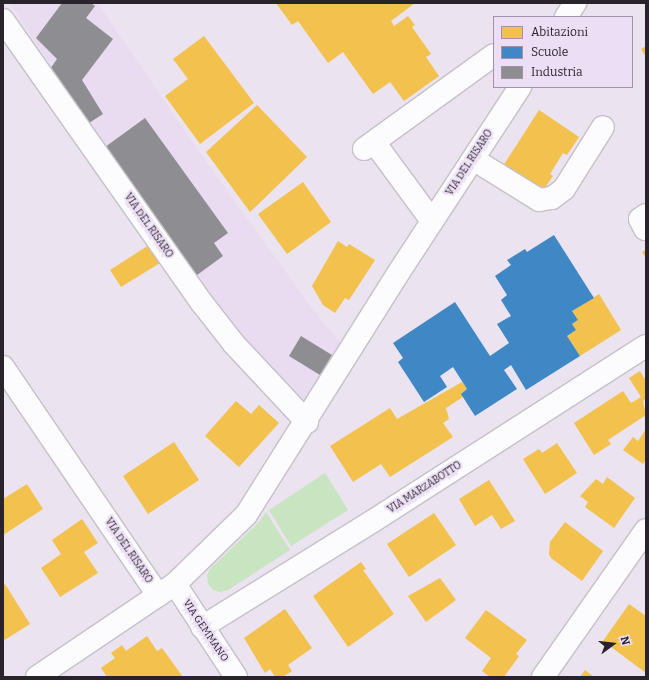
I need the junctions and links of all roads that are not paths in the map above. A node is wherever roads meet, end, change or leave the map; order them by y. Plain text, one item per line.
1 (575, 3) edge
2 (567, 16) edge
3 (3, 20) edge
4 (493, 56) edge
5 (519, 88) edge
6 (603, 127) dead end
7 (473, 159) junction
8 (436, 205) junction
9 (646, 346) edge
10 (3, 368) edge
11 (307, 422) junction
12 (646, 530) edge
13 (166, 590) junction
14 (202, 627) junction
15 (37, 677) edge
16 (236, 677) edge
17 (543, 677) edge

1 - 2 street
3 - 11 street, VIA DEL RISARO
4 - 8 street
5 - 7 street, VIA DEL RISARO
6 - 7 street
7 - 8 street, VIA DEL RISARO
8 - 11 street, VIA DEL RISARO
9 - 14 street, VIA MARZABOTTO
10 - 13 street, VIA DEL RISARO
11 - 13 street, VIA DEL RISARO
12 - 17 street
13 - 14 street, VIA GEMMANO
13 - 15 street, VIA DEL RISARO
14 - 16 street, VIA GEMMANO

